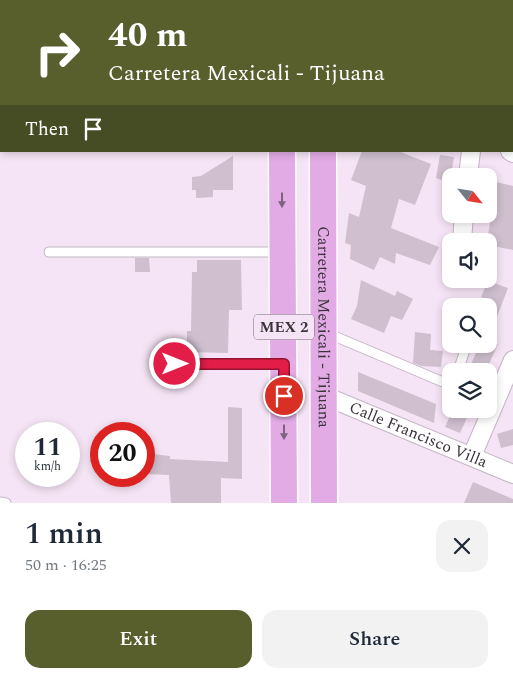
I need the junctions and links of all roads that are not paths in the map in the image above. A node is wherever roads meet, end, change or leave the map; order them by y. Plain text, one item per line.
1 (282, 152) edge
2 (324, 152) edge
3 (471, 152) edge
4 (469, 168) edge
5 (49, 252) dead end
6 (283, 252) junction
7 (324, 332) junction
8 (513, 360) edge
9 (175, 364) dead end
10 (284, 364) junction
11 (442, 382) edge
12 (325, 396) junction
13 (472, 456) junction
14 (513, 474) edge
15 (0, 502) edge
16 (6, 503) edge
17 (284, 503) edge
18 (324, 503) edge

1 -> 6 main road, MEX 2
2 - 7 main road, Carretera Mexicali - Tijuana / MEX 2
3 - 4 street
5 - 6 lane
6 - 10 main road, MEX 2
7 - 11 lane
7 - 12 main road, Carretera Mexicali - Tijuana / MEX 2
8 - 13 street
9 - 10 lane
10 -> 17 main road, MEX 2
12 - 13 street, Calle Francisco Villa
12 - 18 main road, Carretera Mexicali - Tijuana / MEX 2
13 - 14 street, Calle Francisco Villa
15 - 16 lane

